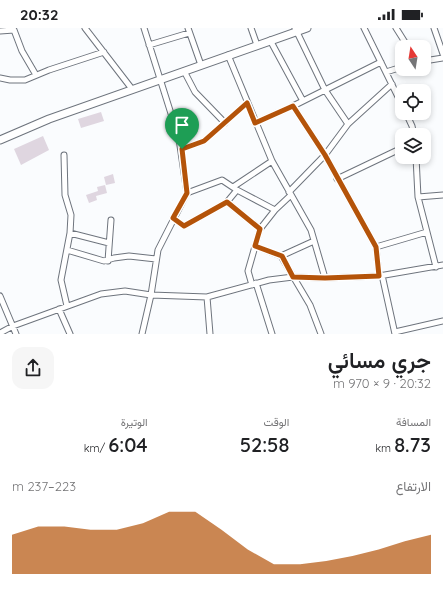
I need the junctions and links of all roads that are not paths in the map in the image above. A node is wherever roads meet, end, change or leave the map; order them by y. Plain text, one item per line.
1 (85, 28) edge
2 (144, 28) edge
3 (251, 28) edge
4 (308, 28) edge
5 (364, 28) edge
6 (396, 28) edge
7 (434, 28) edge
8 (14, 29) edge
9 (188, 30) edge
10 (296, 30) edge
11 (0, 31) edge
12 (270, 40) junction
13 (404, 40) edge
14 (150, 45) junction
15 (256, 45) junction
16 (104, 52) junction
17 (443, 54) edge
18 (228, 55) junction
19 (443, 58) edge
20 (431, 60) edge
21 (381, 62) junction
22 (201, 65) junction
23 (395, 69) edge
24 (184, 71) junction
25 (386, 72) junction
26 (36, 75) junction
27 (0, 78) edge
28 (160, 79) junction
29 (392, 84) junction
30 (132, 89) junction
31 (325, 90) junction
32 (395, 90) edge
33 (303, 101) junction
34 (247, 103) junction
35 (293, 106) junction
36 (225, 123) junction
37 (255, 123) junction
38 (348, 124) junction
39 (0, 140) edge
40 (182, 149) junction
41 (395, 151) edge
42 (64, 155) dead end
43 (325, 155) junction
44 (272, 161) junction
45 (416, 164) edge
46 (337, 179) junction
47 (235, 188) junction
48 (187, 193) junction
49 (290, 193) junction
50 (443, 195) edge
51 (418, 197) junction
52 (227, 202) junction
53 (275, 210) junction
54 (173, 218) junction
55 (111, 220) dead end
56 (260, 229) junction
57 (427, 232) junction
58 (70, 233) junction
59 (314, 241) junction
60 (109, 243) junction
61 (255, 246) junction
62 (376, 247) junction
63 (67, 250) junction
64 (282, 256) junction
65 (156, 259) junction
66 (108, 261) junction
67 (443, 265) edge
68 (436, 267) junction
69 (380, 275) junction
70 (293, 277) junction
71 (325, 278) junction
72 (254, 284) junction
73 (151, 295) junction
74 (0, 296) edge
75 (207, 297) junction
76 (67, 306) junction
77 (59, 310) junction
78 (443, 321) edge
79 (13, 326) junction
80 (0, 333) edge
81 (395, 333) edge
82 (16, 334) edge
83 (70, 334) edge
84 (142, 334) edge
85 (210, 334) edge
86 (272, 334) edge
87 (321, 334) edge

1 - 16 street
2 - 14 street
3 - 15 street
4 - 10 main road
5 - 21 street
6 - 13 street
7 - 17 street
8 - 11 street
8 - 26 street
9 - 14 street
9 - 22 street
10 - 12 main road
10 - 31 street
12 - 15 main road
12 - 33 street
14 - 28 street
15 - 18 main road
16 - 26 street
16 - 30 street
18 - 22 main road
18 - 34 street
19 - 20 street
21 - 25 street
21 - 31 street
22 - 24 main road
23 - 25 street
24 - 28 main road
24 - 36 street
25 - 29 street
26 - 27 street
28 - 30 main road
28 - 40 street
29 - 32 street
29 - 38 street
30 - 39 main road
31 - 33 street
31 - 38 street
33 - 35 street
34 - 36 street
34 - 37 street
35 - 37 street
35 - 43 street
36 - 40 street
37 - 44 street
38 - 43 street
40 - 48 street
41 - 46 street
42 - 58 street
43 - 46 street
43 - 49 street
44 - 47 street
44 - 49 street
45 - 51 street
46 - 62 street
47 - 48 street
47 - 52 street
47 - 53 street
48 - 54 street
49 - 53 street
49 - 59 street
50 - 51 street
51 - 57 street
52 - 54 street
52 - 56 street
53 - 56 street
54 - 65 street
55 - 60 street
56 - 61 street
57 - 62 street
57 - 68 street
58 - 60 street
58 - 63 street
59 - 64 street
59 - 71 street
60 - 66 street
61 - 64 street
61 - 72 street
62 - 69 street
63 - 66 street
63 - 76 street
64 - 70 street
65 - 66 street
65 - 73 street
67 - 68 street
68 - 69 street
69 - 71 street
69 - 81 street
70 - 71 street
70 - 72 street
70 - 87 street
72 - 75 street
72 - 86 street
73 - 75 street
73 - 76 street
73 - 84 street
74 - 79 street
75 - 85 street
76 - 77 street
77 - 79 street
77 - 83 street
78 - 81 street
79 - 80 street
79 - 82 street

